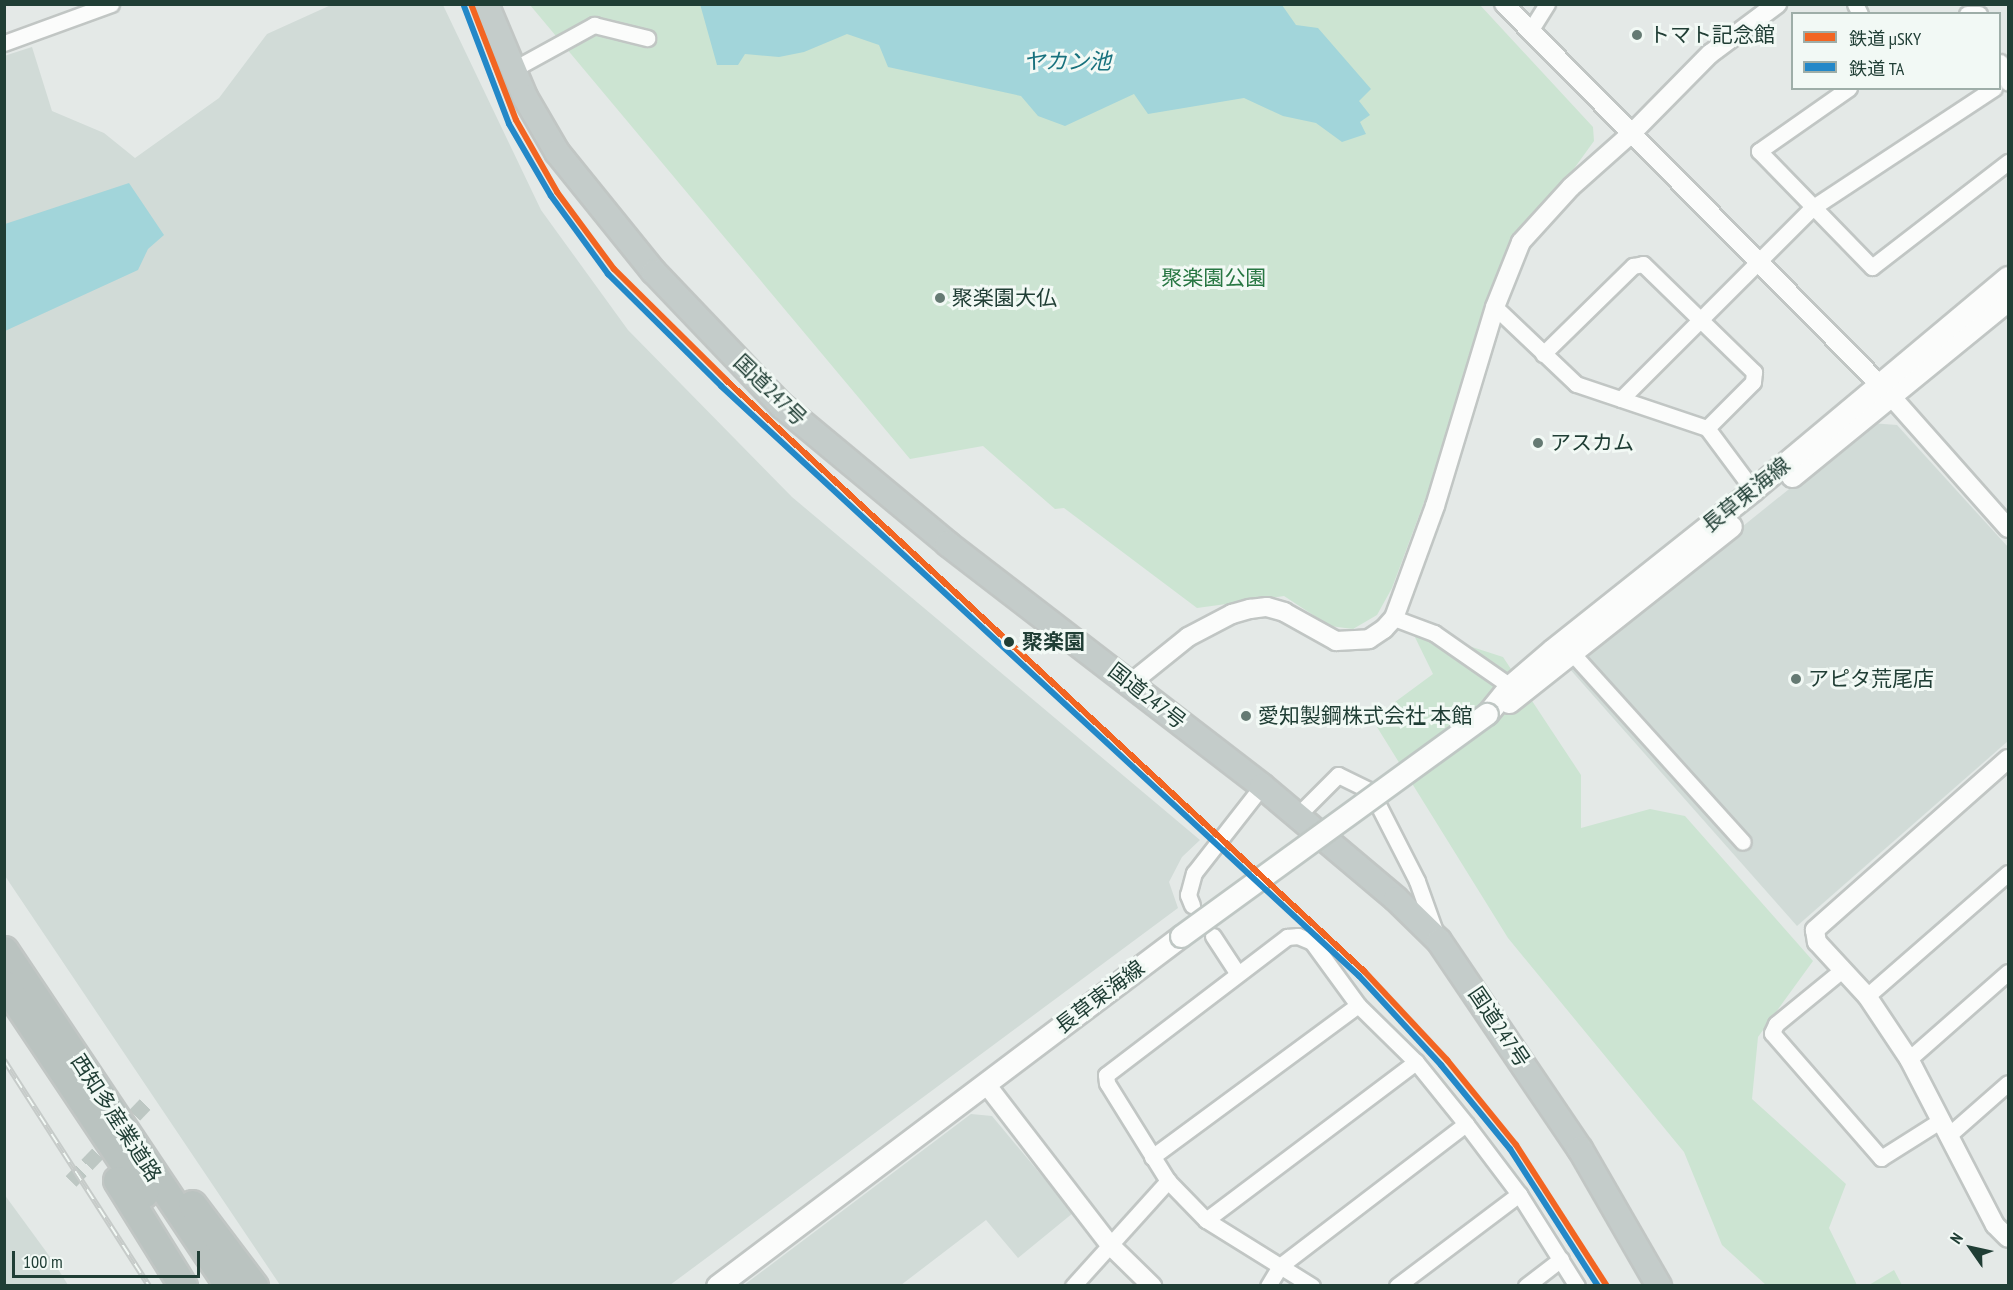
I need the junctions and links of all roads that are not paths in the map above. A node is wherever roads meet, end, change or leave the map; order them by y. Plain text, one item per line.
1 (111, 4) edge
2 (486, 4) edge
3 (1504, 4) edge
4 (1547, 4) edge
5 (1776, 4) edge
6 (1530, 31) junction
7 (647, 38) dead end
8 (4, 43) edge
9 (512, 70) junction
10 (1846, 90) edge
11 (1993, 90) edge
12 (1633, 132) junction
13 (2008, 162) edge
14 (1812, 208) junction
15 (1760, 263) junction
16 (2008, 277) edge
17 (2008, 300) edge
18 (1495, 307) junction
19 (1701, 320) junction
20 (1543, 354) junction
21 (1885, 390) junction
22 (1621, 399) junction
23 (1707, 428) junction
24 (1754, 490) junction
25 (2008, 528) edge
26 (1394, 618) junction
27 (1573, 654) junction
28 (1131, 683) junction
29 (1510, 686) junction
30 (1487, 714) junction
31 (2008, 759) edge
32 (1262, 786) junction
33 (1297, 816) junction
34 (1743, 842) dead end
35 (2008, 873) edge
36 (1192, 906) dead end
37 (1213, 936) dead end
38 (1439, 941) junction
39 (4, 950) edge
40 (1842, 970) junction
41 (2008, 972) edge
42 (1238, 974) junction
43 (9, 992) edge
44 (1867, 996) junction
45 (1358, 1005) junction
46 (1909, 1059) junction
47 (1416, 1062) junction
48 (83, 1067) junction
49 (2008, 1083) edge
50 (986, 1084) junction
51 (1466, 1124) junction
52 (1946, 1127) junction
53 (1152, 1157) junction
54 (1168, 1181) junction
55 (1519, 1194) junction
56 (1206, 1220) junction
57 (2008, 1238) edge
58 (1110, 1245) junction
59 (1561, 1259) junction
60 (1280, 1266) junction
61 (183, 1286) edge
62 (207, 1286) edge
63 (229, 1286) edge
64 (254, 1286) edge
65 (717, 1286) edge
66 (1072, 1286) edge
67 (1152, 1286) edge
68 (1268, 1286) edge
69 (1312, 1286) edge
70 (1397, 1286) edge
71 (1526, 1286) edge
72 (1577, 1286) edge
73 (1659, 1286) edge

1 - 8 street
2 - 9 highway, 国道247号
3 - 6 street
4 - 6 street
5 - 12 street
6 - 12 street
7 - 9 street
9 - 28 highway, 国道247号
10 - 14 street
11 - 14 street
12 - 15 street
12 - 18 street
13 - 14 street
14 - 15 street
15 - 19 street
15 - 21 street
16 - 21 main road, 長草東海線
17 - 21 main road, 長草東海線
18 - 20 street
18 - 26 street
19 - 20 street
19 - 22 street
19 - 23 street
20 - 22 street
21 - 24 main road, 長草東海線
21 - 25 street
21 - 27 main road, 長草東海線
22 - 23 street
23 - 24 street
24 - 29 main road, 長草東海線
26 - 28 street
26 - 29 street
27 - 30 main road, 長草東海線
27 - 34 street
28 - 32 highway, 国道247号
29 - 30 main road, 長草東海線
30 - 50 main road, 長草東海線, bridge
31 - 40 street
32 - 33 highway, 国道247号
32 - 36 street
33 - 38 highway, 国道247号
33 - 38 street
35 - 44 street
37 - 42 street
38 - 73 highway, 国道247号
39 - 48 highway, 西知多産業道路
40 - 44 street
40 - 52 street
41 - 46 street
42 - 45 street
42 - 53 street
43 - 61 highway
43 - 62 highway, 西知多産業道路
44 - 46 street
45 - 47 street
45 - 53 street
46 - 52 street
47 - 51 street
47 - 56 street
48 - 63 highway, 西知多産業道路
48 - 64 highway
49 - 52 street
50 - 58 street
50 - 65 main road, 長草東海線
51 - 55 street
51 - 60 street
52 - 57 street
53 - 54 street
54 - 56 street
54 - 58 street
55 - 59 street
55 - 70 street
56 - 60 street
58 - 66 street
58 - 67 street
59 - 71 street
59 - 72 street
60 - 68 street
60 - 69 street

